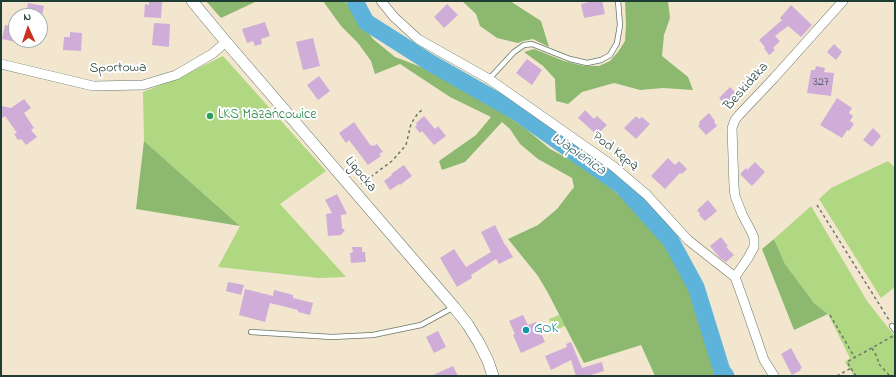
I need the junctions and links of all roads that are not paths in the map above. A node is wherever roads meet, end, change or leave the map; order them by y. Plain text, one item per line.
1 (192, 1) edge
2 (381, 1) edge
3 (618, 1) edge
4 (843, 1) edge
5 (226, 42) junction
6 (1, 64) edge
7 (489, 79) junction
8 (735, 278) junction
9 (454, 307) junction
10 (251, 332) dead end
11 (493, 376) edge
12 (774, 376) edge

1 - 5 street, Ligocka
2 - 7 street, Pod Kępą
3 - 7 lane
4 - 8 street, Beskidzka
5 - 6 street, Sportowa
5 - 9 street, Ligocka
7 - 8 street, Pod Kępą
8 - 12 street
9 - 10 lane
9 - 11 street, Ligocka

